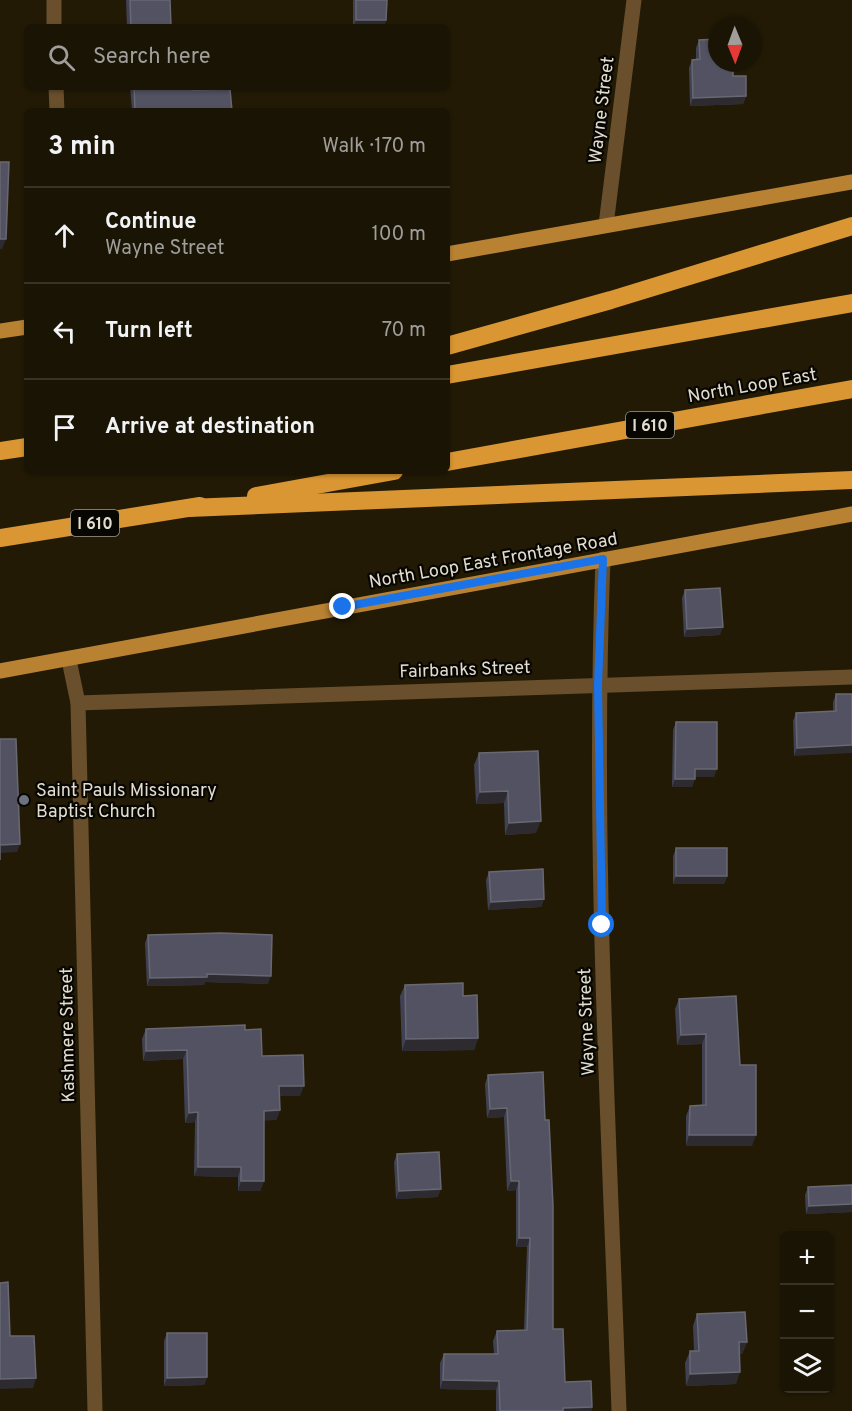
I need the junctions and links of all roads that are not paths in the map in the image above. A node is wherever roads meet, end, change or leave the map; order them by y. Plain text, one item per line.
1 (54, 0) edge
2 (634, 0) edge
3 (54, 24) edge
4 (56, 90) edge
5 (57, 108) edge
6 (852, 182) edge
7 (606, 225) junction
8 (852, 226) edge
9 (450, 253) edge
10 (852, 303) edge
11 (24, 327) edge
12 (0, 330) edge
13 (450, 345) edge
14 (450, 374) edge
15 (852, 388) edge
16 (24, 447) edge
17 (0, 451) edge
18 (450, 461) edge
19 (377, 474) edge
20 (852, 480) edge
21 (189, 508) junction
22 (852, 514) edge
23 (0, 538) edge
24 (603, 559) junction
25 (69, 660) junction
26 (0, 670) edge
27 (852, 677) edge
28 (598, 685) junction
29 (78, 703) junction
30 (95, 1411) edge
31 (619, 1411) edge

1 - 3 street
2 - 7 street, Wayne Street
4 - 5 street
6 - 7 main road
7 - 9 main road
8 - 13 highway
10 - 14 highway
11 - 12 main road
15 - 18 highway, North Loop East / I 610
16 - 17 highway
19 - 21 highway, I 610
20 - 21 highway
21 - 23 highway, I 610
22 - 24 main road, North Loop East Frontage Road
24 - 25 main road, North Loop East Frontage Road
24 - 28 street, Wayne Street
25 - 26 main road, North Loop East Frontage Road
25 - 29 street, Kashmere Street
27 - 28 street, Fairbanks Street
28 - 29 street, Fairbanks Street
28 - 31 street, Wayne Street
29 - 30 street, Kashmere Street

